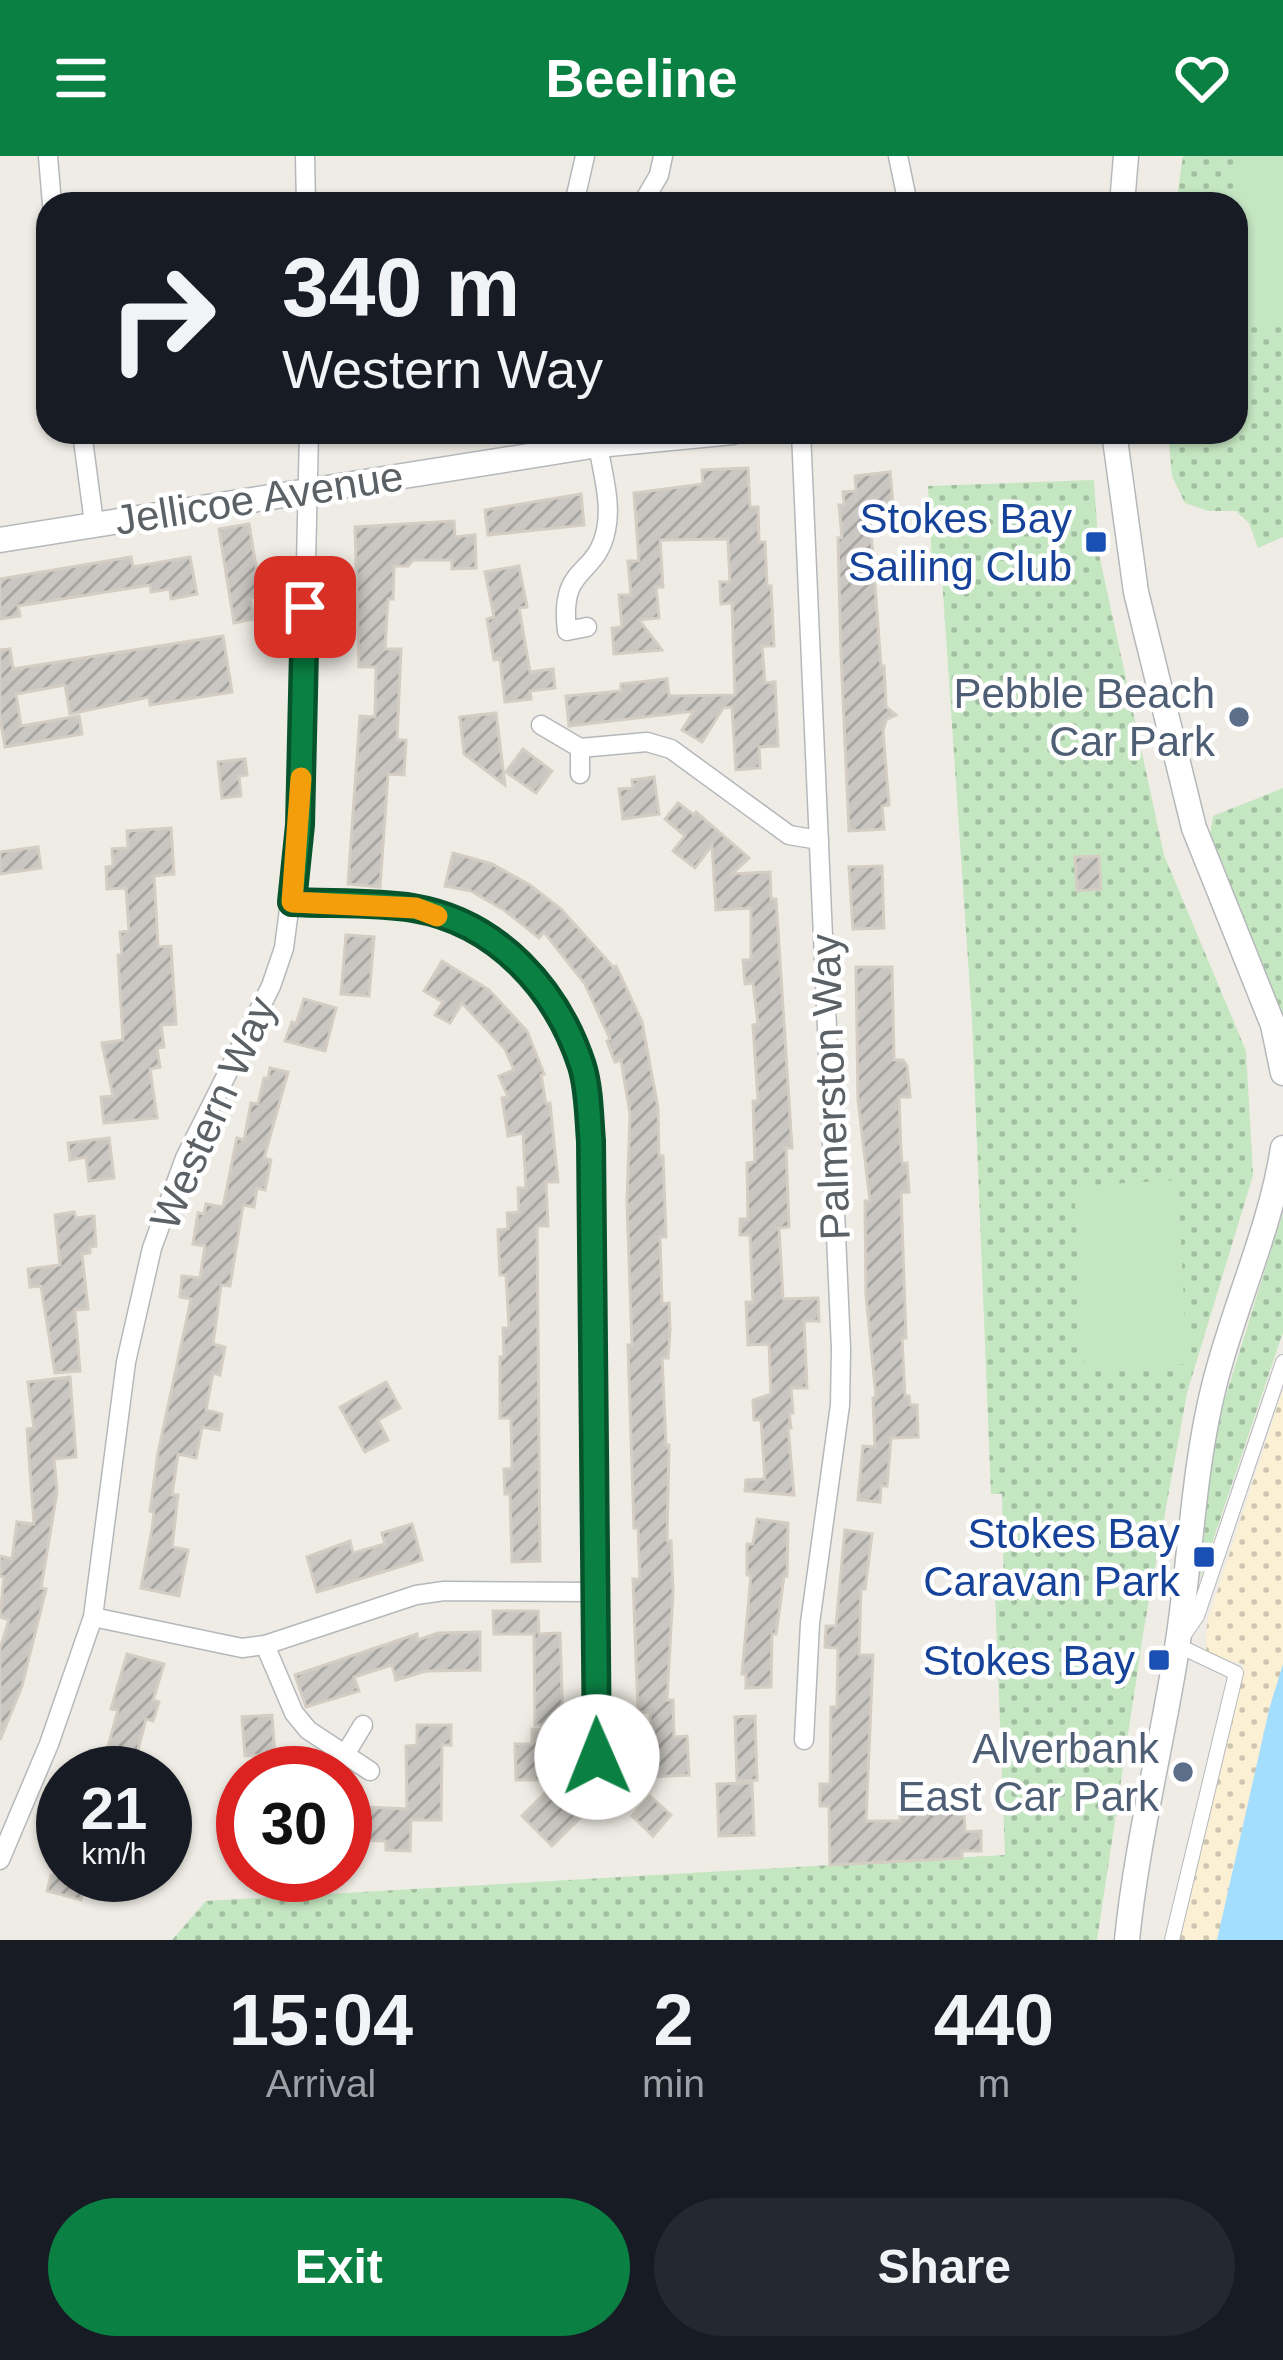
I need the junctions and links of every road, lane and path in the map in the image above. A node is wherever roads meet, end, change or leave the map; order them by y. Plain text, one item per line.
1 (48, 156) edge
2 (305, 156) edge
3 (585, 156) edge
4 (663, 156) edge
5 (898, 156) edge
6 (1126, 156) edge
7 (51, 192) edge
8 (306, 192) edge
9 (577, 192) edge
10 (649, 192) edge
11 (906, 192) edge
12 (1123, 192) edge
13 (84, 444) edge
14 (309, 444) edge
15 (533, 444) edge
16 (608, 444) edge
17 (802, 444) edge
18 (1116, 444) edge
19 (598, 445) junction
20 (308, 491) junction
21 (94, 524) junction
22 (0, 540) edge
23 (587, 627) dead end
24 (541, 725) dead end
25 (580, 748) junction
26 (580, 774) dead end
27 (819, 840) junction
28 (292, 902) junction
29 (1283, 1073) edge
30 (1283, 1148) edge
31 (1283, 1362) edge
32 (593, 1592) junction
33 (93, 1617) junction
34 (265, 1645) junction
35 (1177, 1645) junction
36 (363, 1725) dead end
37 (804, 1740) dead end
38 (333, 1746) edge
39 (351, 1746) edge
40 (621, 1756) dead end
41 (597, 1757) junction
42 (569, 1758) dead end
43 (6, 1836) edge
44 (0, 1860) edge
45 (1126, 1940) edge
46 (1172, 1940) edge

1 - 7 street
2 - 8 street
3 - 9 street
4 - 10 street
5 - 11 street
6 - 12 street
13 - 21 street
14 - 20 street, Western Way
15 - 19 street, Jellicoe Avenue
15 - 20 street, Jellicoe Avenue
16 - 19 street, Jellicoe Avenue
17 - 27 street, Palmerston Way
18 - 29 street
19 - 23 street
20 - 21 street, Jellicoe Avenue
20 - 28 street, Western Way
21 - 22 street, Jellicoe Avenue
24 - 25 street
25 - 26 street
25 - 27 street
27 - 37 street, Palmerston Way
28 - 32 street
28 - 33 street, Western Way
30 - 35 street
31 - 35 street
32 - 34 street
32 - 41 street
33 - 34 street
33 - 43 street, Western Way
34 - 38 street
35 - 45 street
35 - 46 street
36 - 39 street
40 - 41 street
41 - 42 street
43 - 44 street, Western Way

